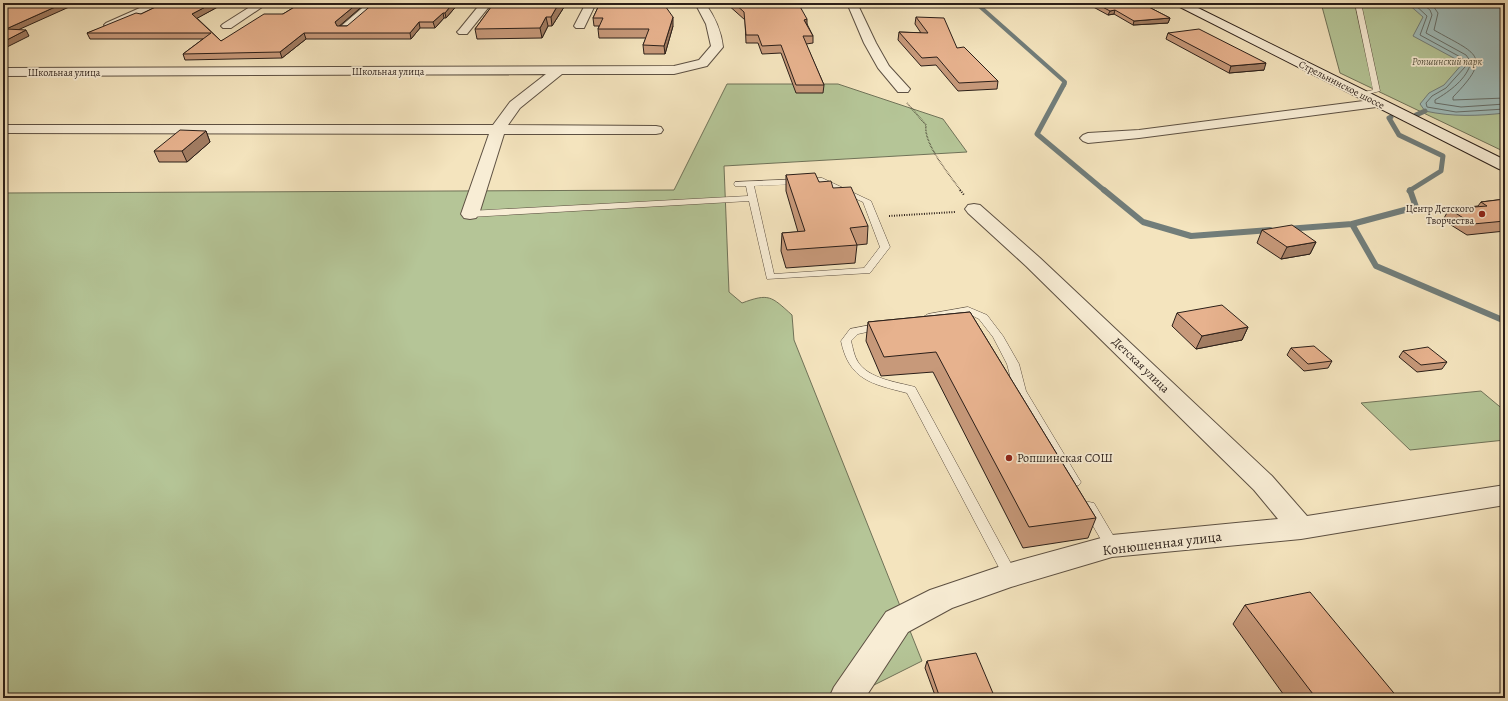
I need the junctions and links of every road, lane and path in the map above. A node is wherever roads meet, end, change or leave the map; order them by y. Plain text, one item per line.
1 (160, 3) edge
2 (263, 3) edge
3 (374, 3) edge
4 (487, 3) edge
5 (591, 3) edge
6 (700, 3) edge
7 (852, 3) edge
8 (1180, 3) edge
9 (1358, 3) edge
10 (227, 26) dead end
11 (580, 26) dead end
12 (105, 27) edge
13 (344, 29) edge
14 (463, 32) dead end
15 (558, 71) junction
16 (3, 72) edge
17 (903, 89) joint
18 (1360, 94) junction
19 (1379, 102) junction
20 (3, 129) edge
21 (498, 129) junction
22 (656, 130) dead end
23 (1088, 138) dead end
24 (1505, 166) edge
25 (738, 184) dead end
26 (749, 184) junction
27 (752, 198) junction
28 (975, 210) junction
29 (470, 214) joint
30 (873, 217) junction
31 (915, 320) edge
32 (892, 324) edge
33 (1505, 495) edge
34 (1301, 528) junction
35 (1112, 546) junction
36 (1010, 575) junction
37 (846, 698) edge

1 - 12 street
2 - 10 street
3 - 13 street
4 - 14 street
5 - 11 street
6 - 15 street, Школьная улица
7 - 17 street
8 - 18 street, Стрельнинское шоссе
9 - 18 lane
15 - 16 street, Школьная улица
15 - 21 street
17 - 28 path
18 - 19 street, Стрельнинское шоссе
19 - 23 street
19 - 24 street, Стрельнинское шоссе
20 - 21 street
21 - 22 street
21 - 29 street
25 - 26 lane
26 - 27 lane
26 - 30 lane
27 - 29 lane
27 - 30 lane
28 - 30 path
28 - 34 street, Детская улица
31 - 35 lane
32 - 36 lane
33 - 34 street, Конюшенная улица
34 - 35 street, Конюшенная улица
35 - 36 street, Конюшенная улица
36 - 37 street, Конюшенная улица

